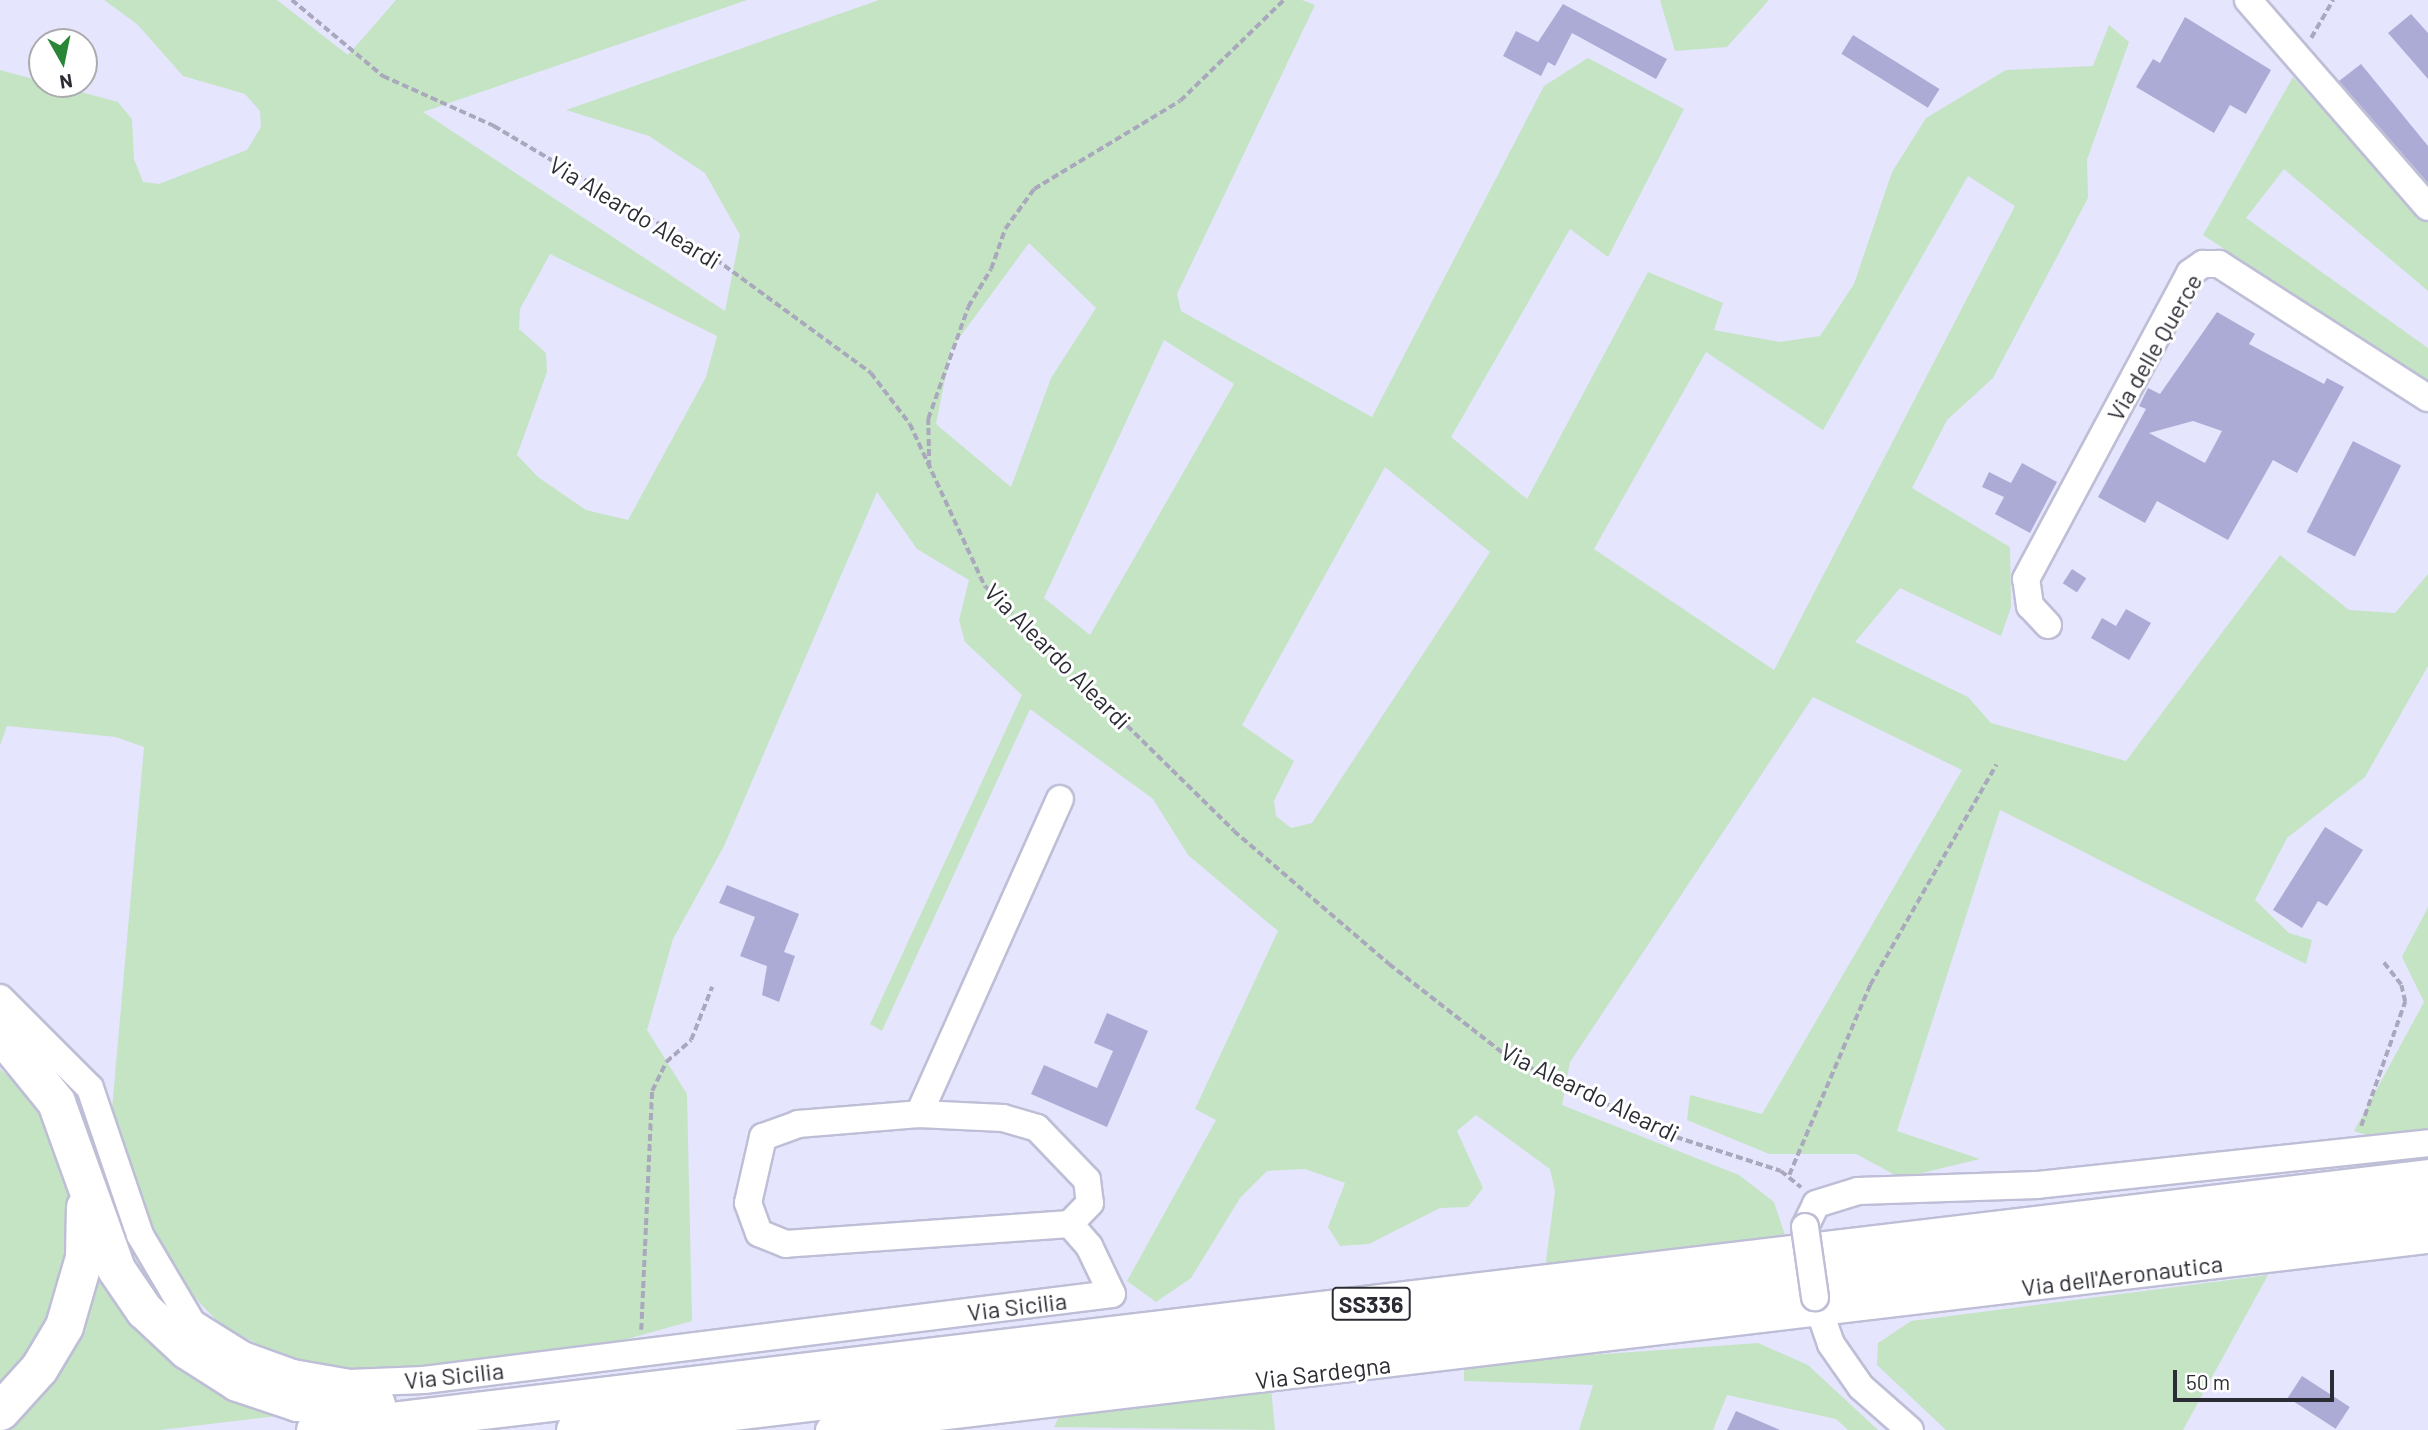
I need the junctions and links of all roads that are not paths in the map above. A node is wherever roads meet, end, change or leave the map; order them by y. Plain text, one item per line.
1 (2248, 0) edge
2 (2428, 207) edge
3 (2428, 398) edge
4 (2048, 625) dead end
5 (1060, 799) dead end
6 (0, 998) edge
7 (0, 1033) edge
8 (919, 1114) junction
9 (2428, 1143) edge
10 (81, 1172) junction
11 (2428, 1178) edge
12 (2428, 1208) edge
13 (1070, 1224) junction
14 (2428, 1240) edge
15 (1816, 1306) junction
16 (506, 1407) junction
17 (0, 1411) edge
18 (314, 1430) edge
19 (575, 1430) edge
20 (829, 1430) edge
21 (1910, 1430) edge

1 - 2 street
3 - 4 street, Via delle Querce
5 - 8 street
6 - 13 street, Via Sicilia
7 - 10 highway
8 - 13 street
8 - 13 street
9 - 15 street, bridge
10 - 16 highway
10 - 17 highway
11 - 16 highway, SS336
12 - 19 highway, SS336
14 - 15 street, Via dell'Aeronautica
15 - 20 street, Via Sardegna
15 - 21 street
16 - 18 highway, SS336

